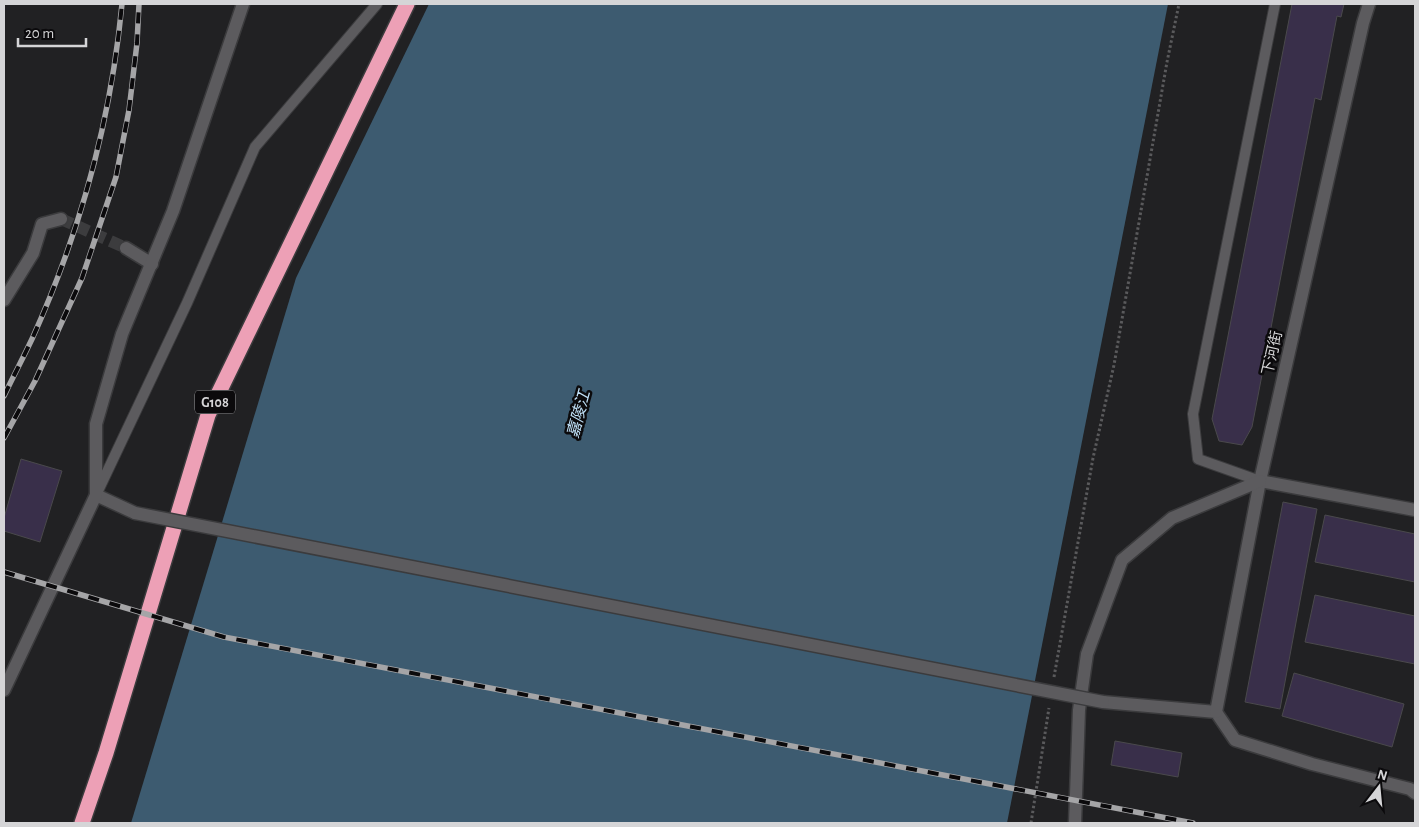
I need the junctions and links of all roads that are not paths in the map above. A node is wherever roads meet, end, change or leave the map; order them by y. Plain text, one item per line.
1 (243, 4) edge
2 (377, 4) edge
3 (407, 4) edge
4 (1275, 4) edge
5 (1369, 4) edge
6 (61, 219) dead end
7 (126, 248) tunnel mouth
8 (152, 264) junction
9 (4, 300) edge
10 (1260, 481) junction
11 (96, 495) junction
12 (1415, 510) edge
13 (4, 690) edge
14 (1216, 712) junction
15 (1414, 794) edge
16 (82, 823) edge
17 (1075, 823) edge

1 - 8 street
2 - 11 lane
3 - 16 highway, G108
4 - 10 lane
5 - 10 street, 下河街
6 - 9 street
7 - 8 street
8 - 11 street
10 - 12 street
10 - 14 street, 下河街
10 - 17 street
11 - 13 street
11 - 14 street, bridge
14 - 15 street

